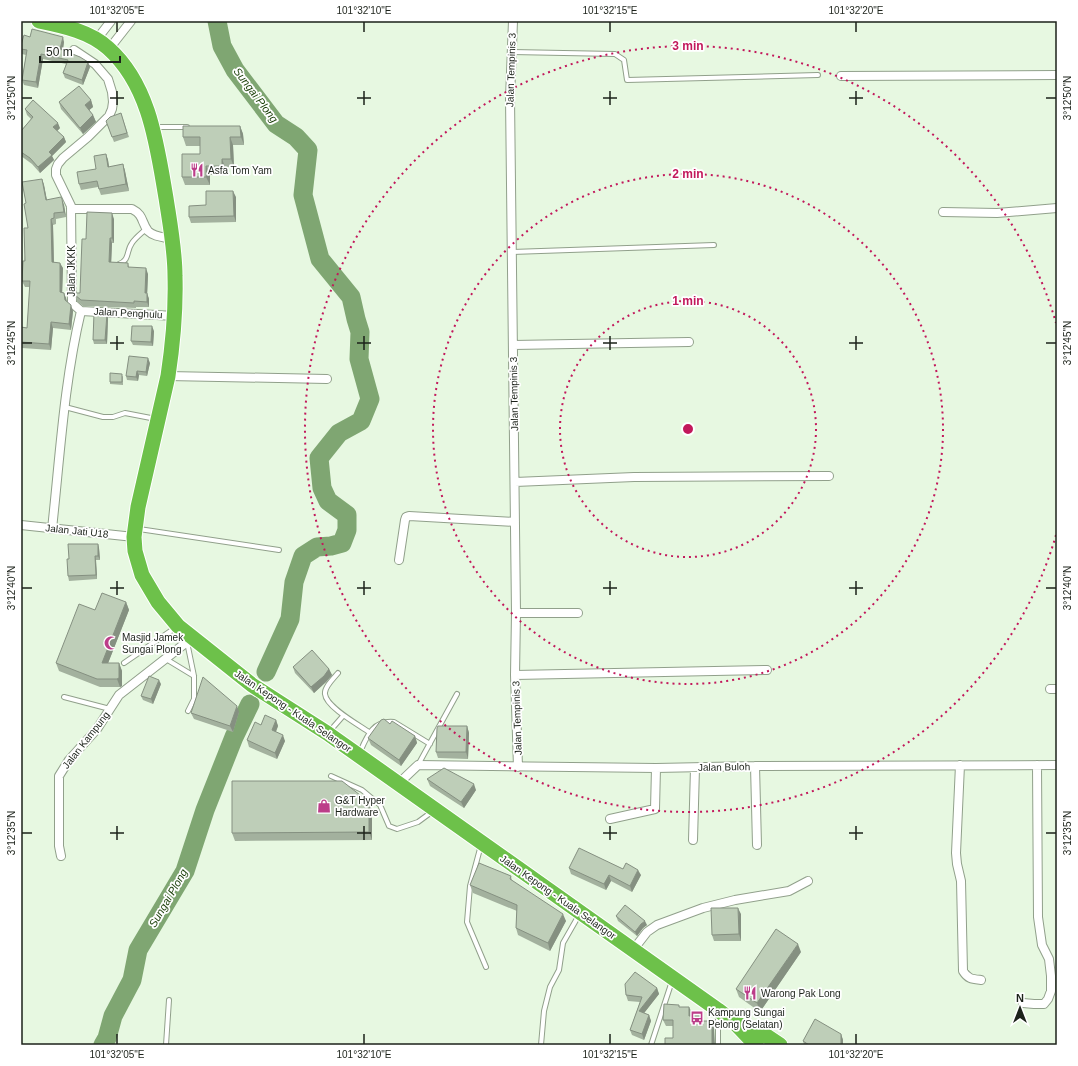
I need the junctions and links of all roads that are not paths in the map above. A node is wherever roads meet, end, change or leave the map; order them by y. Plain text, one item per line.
1 (39, 21) edge
2 (111, 21) edge
3 (131, 21) edge
4 (513, 21) edge
5 (97, 39) junction
6 (109, 49) junction
7 (74, 50) dead end
8 (512, 52) junction
9 (818, 75) dead end
10 (1057, 75) edge
11 (841, 76) dead end
12 (152, 127) junction
13 (191, 127) edge
14 (1057, 208) edge
15 (71, 209) junction
16 (943, 212) dead end
17 (147, 228) junction
18 (172, 238) junction
19 (714, 245) dead end
20 (512, 252) junction
21 (118, 264) edge
22 (81, 311) junction
23 (175, 316) junction
24 (689, 342) dead end
25 (513, 345) junction
26 (168, 376) junction
27 (327, 379) dead end
28 (65, 407) junction
29 (158, 419) junction
30 (829, 476) dead end
31 (515, 482) junction
32 (515, 522) junction
33 (21, 525) edge
34 (52, 529) junction
35 (134, 532) junction
36 (279, 550) dead end
37 (399, 560) dead end
38 (516, 613) junction
39 (578, 613) dead end
40 (178, 626) junction
41 (189, 640) junction
42 (166, 659) junction
43 (124, 663) dead end
44 (767, 670) dead end
45 (338, 673) dead end
46 (515, 675) junction
47 (194, 676) junction
48 (457, 694) dead end
49 (64, 697) dead end
50 (111, 709) junction
51 (188, 711) dead end
52 (343, 716) junction
53 (369, 732) junction
54 (327, 733) junction
55 (430, 744) junction
56 (358, 755) junction
57 (418, 765) junction
58 (960, 765) junction
59 (1037, 765) junction
60 (1057, 765) edge
61 (755, 766) junction
62 (518, 767) junction
63 (656, 768) junction
64 (695, 768) junction
65 (332, 776) dead end
66 (398, 784) junction
67 (434, 809) junction
68 (610, 819) dead end
69 (693, 840) dead end
70 (481, 842) junction
71 (757, 845) dead end
72 (61, 856) dead end
73 (808, 881) dead end
74 (580, 913) junction
75 (633, 950) junction
76 (486, 967) dead end
77 (673, 978) junction
78 (981, 980) dead end
79 (169, 1000) dead end
80 (1023, 1003) dead end
81 (718, 1010) junction
82 (735, 1023) junction
83 (166, 1045) edge
84 (540, 1045) edge
85 (651, 1045) edge
86 (718, 1045) edge
87 (756, 1045) edge
88 (780, 1045) edge

1 - 5 highway, Jalan Kepong - Kuala Selangor
2 - 5 street
3 - 6 street
4 - 8 street, Jalan Tempinis 3
5 - 6 highway, Jalan Kepong - Kuala Selangor
6 - 12 highway, Jalan Kepong - Kuala Selangor
7 - 15 street, Jalan JKKK
8 - 9 lane
8 - 20 street, Jalan Tempinis 3
10 - 11 street
12 - 13 lane
12 - 18 highway, Jalan Kepong - Kuala Selangor
14 - 16 street
15 - 17 street
15 - 22 street, Jalan JKKK
17 - 18 street
17 - 21 lane
18 - 23 highway, Jalan Kepong - Kuala Selangor
19 - 20 lane
20 - 25 street, Jalan Tempinis 3
22 - 23 street, Jalan Penghulu
22 - 28 street, Jalan JKKK
23 - 26 highway, Jalan Kepong - Kuala Selangor
24 - 25 street
25 - 31 street, Jalan Tempinis 3
26 - 27 street
26 - 29 highway, Jalan Kepong - Kuala Selangor
28 - 29 lane
28 - 34 street, Jalan JKKK
29 - 35 highway, Jalan Kepong - Kuala Selangor
30 - 31 street
31 - 32 street, Jalan Tempinis 3
32 - 37 street
32 - 38 street, Jalan Tempinis 3
33 - 34 street, Jalan Jati U18
34 - 35 street, Jalan Jati U18
35 - 36 lane
35 - 40 highway, Jalan Kepong - Kuala Selangor
38 - 39 street
38 - 46 street, Jalan Tempinis 3
40 - 41 highway, Jalan Kepong - Kuala Selangor
40 - 43 lane
41 - 42 street, Jalan Kampung
41 - 47 lane
41 - 54 highway, Jalan Kepong - Kuala Selangor
42 - 47 lane
42 - 50 street, Jalan Kampung
44 - 46 street
45 - 52 lane
46 - 62 street, Jalan Tempinis 3
47 - 51 lane
48 - 55 lane
49 - 50 lane
50 - 72 street, Jalan Kampung
52 - 53 lane
52 - 54 lane
53 - 55 lane
53 - 56 lane
54 - 56 highway, Jalan Kepong - Kuala Selangor
55 - 57 lane
56 - 66 highway, Jalan Kepong - Kuala Selangor
57 - 62 street, Jalan Buloh
57 - 66 street
58 - 59 street, Jalan Buloh
58 - 61 street, Jalan Buloh
58 - 78 street
59 - 60 street, Jalan Buloh
59 - 80 street
61 - 64 street, Jalan Buloh
61 - 71 street
62 - 63 street, Jalan Buloh
63 - 64 street, Jalan Buloh
63 - 68 street
64 - 69 street
65 - 67 lane
66 - 67 highway, Jalan Kepong - Kuala Selangor
67 - 70 highway, Jalan Kepong - Kuala Selangor
70 - 74 highway, Jalan Kepong - Kuala Selangor
70 - 76 lane
73 - 75 street
74 - 75 highway, Jalan Kepong - Kuala Selangor
74 - 84 lane
75 - 77 highway, Jalan Kepong - Kuala Selangor
77 - 81 highway, Jalan Kepong - Kuala Selangor
77 - 85 lane
79 - 83 lane
81 - 82 highway, Jalan Kepong - Kuala Selangor
81 - 86 lane
82 - 87 highway, Jalan Kepong - Kuala Selangor
82 - 88 highway, Jalan Kepong - Kuala Selangor

